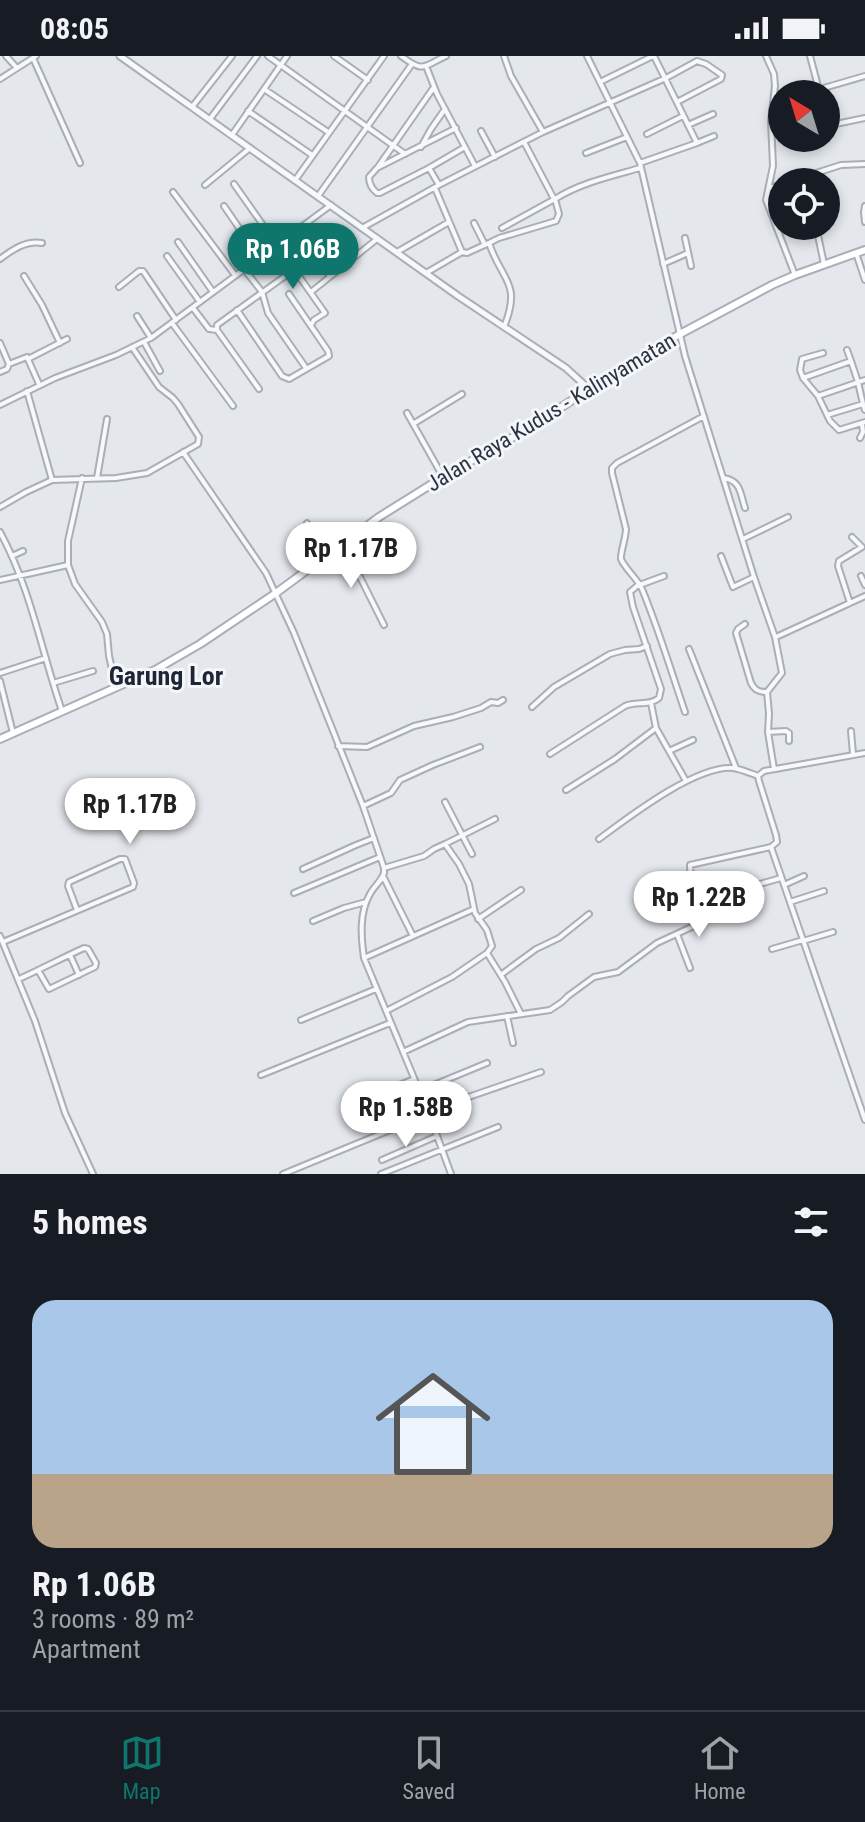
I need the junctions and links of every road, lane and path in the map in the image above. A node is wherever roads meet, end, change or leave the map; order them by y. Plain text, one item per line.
1 (6, 56) edge
2 (120, 56) edge
3 (232, 56) edge
4 (257, 56) edge
5 (268, 56) edge
6 (287, 56) edge
7 (334, 56) edge
8 (384, 56) edge
9 (401, 56) edge
10 (446, 56) edge
11 (504, 56) edge
12 (587, 56) edge
13 (653, 56) edge
14 (766, 56) edge
15 (810, 56) edge
16 (34, 57) edge
17 (412, 64) junction
18 (280, 65) junction
19 (426, 66) junction
20 (17, 68) junction
21 (865, 76) edge
22 (666, 78) junction
23 (0, 79) edge
24 (368, 80) junction
25 (775, 80) edge
26 (816, 80) edge
27 (600, 82) junction
28 (840, 84) edge
29 (434, 87) junction
30 (264, 89) junction
31 (611, 102) junction
32 (677, 102) junction
33 (192, 107) junction
34 (445, 109) junction
35 (345, 110) junction
36 (248, 111) junction
37 (713, 114) dead end
38 (683, 116) junction
39 (865, 118) edge
40 (210, 119) junction
41 (840, 123) edge
42 (688, 125) junction
43 (369, 127) junction
44 (456, 128) junction
45 (481, 131) dead end
46 (543, 132) junction
47 (329, 133) junction
48 (647, 134) dead end
49 (232, 135) junction
50 (714, 136) dead end
51 (627, 137) junction
52 (524, 142) junction
53 (697, 143) junction
54 (393, 144) junction
55 (421, 147) junction
56 (465, 147) junction
57 (250, 148) junction
58 (586, 153) dead end
59 (405, 154) junction
60 (313, 155) junction
61 (495, 157) junction
62 (80, 163) dead end
63 (865, 164) edge
64 (475, 166) junction
65 (640, 166) junction
66 (377, 168) junction
67 (429, 168) junction
68 (834, 168) edge
69 (296, 179) junction
70 (234, 184) dead end
71 (205, 185) dead end
72 (437, 187) junction
73 (173, 192) dead end
74 (318, 196) junction
75 (554, 199) junction
76 (331, 205) junction
77 (224, 206) dead end
78 (865, 206) edge
79 (449, 222) junction
80 (865, 222) edge
81 (474, 223) dead end
82 (362, 228) junction
83 (502, 228) dead end
84 (378, 238) junction
85 (685, 238) dead end
86 (781, 240) edge
87 (819, 240) edge
88 (178, 242) dead end
89 (42, 243) dead end
90 (487, 244) junction
91 (277, 246) junction
92 (308, 248) dead end
93 (865, 250) edge
94 (397, 252) junction
95 (462, 252) junction
96 (688, 253) junction
97 (856, 253) junction
98 (167, 256) dead end
99 (260, 258) junction
100 (0, 259) edge
101 (663, 264) junction
102 (824, 264) junction
103 (691, 266) dead end
104 (244, 269) junction
105 (295, 269) junction
106 (426, 273) junction
107 (235, 275) junction
108 (795, 275) junction
109 (24, 276) dead end
110 (330, 276) junction
111 (865, 280) edge
112 (119, 287) dead end
113 (213, 292) junction
114 (262, 292) junction
115 (311, 292) junction
116 (289, 294) dead end
117 (200, 302) junction
118 (193, 308) junction
119 (237, 310) junction
120 (137, 316) dead end
121 (174, 322) junction
122 (312, 327) junction
123 (504, 327) junction
124 (217, 330) junction
125 (680, 334) junction
126 (151, 338) junction
127 (67, 339) dead end
128 (144, 342) junction
129 (0, 343) edge
130 (60, 343) junction
131 (132, 347) junction
132 (847, 350) dead end
133 (823, 353) dead end
134 (28, 359) junction
135 (851, 361) junction
136 (9, 364) junction
137 (306, 369) junction
138 (160, 371) dead end
139 (0, 372) edge
140 (803, 378) junction
141 (865, 380) edge
142 (858, 382) junction
143 (39, 385) junction
144 (259, 389) dead end
145 (589, 389) junction
146 (27, 391) junction
147 (462, 394) dead end
148 (818, 396) junction
149 (0, 405) edge
150 (233, 406) dead end
151 (864, 407) edge
152 (407, 413) dead end
153 (827, 415) junction
154 (704, 416) junction
155 (107, 419) dead end
156 (863, 423) edge
157 (413, 424) junction
158 (860, 438) dead end
159 (183, 452) junction
160 (443, 477) junction
161 (82, 478) junction
162 (97, 478) junction
163 (724, 478) junction
164 (52, 480) junction
165 (0, 507) edge
166 (745, 508) dead end
167 (788, 517) dead end
168 (307, 523) dead end
169 (0, 532) edge
170 (852, 537) dead end
171 (743, 539) junction
172 (343, 543) junction
173 (23, 551) dead end
174 (328, 554) junction
175 (12, 556) junction
176 (721, 556) dead end
177 (68, 565) junction
178 (20, 574) junction
179 (664, 576) dead end
180 (861, 576) dead end
181 (754, 577) junction
182 (0, 580) edge
183 (640, 584) junction
184 (865, 585) edge
185 (276, 593) junction
186 (865, 596) edge
187 (850, 603) junction
188 (745, 624) dead end
189 (384, 625) dead end
190 (775, 637) junction
191 (647, 646) junction
192 (689, 649) dead end
193 (46, 658) junction
194 (93, 671) dead end
195 (0, 673) edge
196 (0, 681) edge
197 (53, 683) junction
198 (117, 688) junction
199 (767, 692) junction
200 (503, 700) dead end
201 (651, 703) junction
202 (532, 707) dead end
203 (62, 711) junction
204 (685, 712) dead end
205 (656, 728) junction
206 (851, 731) dead end
207 (768, 732) junction
208 (13, 733) junction
209 (0, 739) edge
210 (693, 740) dead end
211 (789, 741) dead end
212 (338, 746) junction
213 (480, 747) dead end
214 (669, 751) junction
215 (865, 753) edge
216 (550, 754) dead end
217 (853, 754) junction
218 (736, 768) junction
219 (774, 769) junction
220 (758, 776) junction
221 (686, 781) junction
222 (566, 790) dead end
223 (445, 802) dead end
224 (363, 806) junction
225 (495, 819) dead end
226 (462, 836) junction
227 (374, 838) junction
228 (599, 839) dead end
229 (445, 844) junction
230 (771, 847) junction
231 (472, 854) dead end
232 (380, 857) junction
233 (384, 868) junction
234 (303, 869) dead end
235 (804, 876) dead end
236 (384, 878) junction
237 (781, 878) junction
238 (784, 885) junction
239 (521, 890) dead end
240 (824, 891) dead end
241 (294, 893) dead end
242 (366, 902) junction
243 (697, 902) junction
244 (790, 902) junction
245 (474, 909) junction
246 (77, 910) junction
247 (589, 914) dead end
248 (478, 919) junction
249 (313, 921) dead end
250 (833, 932) dead end
251 (677, 934) junction
252 (413, 936) junction
253 (1, 939) edge
254 (803, 941) junction
255 (772, 949) dead end
256 (487, 953) junction
257 (69, 955) junction
258 (364, 958) junction
259 (690, 968) dead end
260 (38, 970) junction
261 (501, 974) junction
262 (79, 975) junction
263 (19, 979) junction
264 (376, 989) junction
265 (386, 1011) junction
266 (521, 1014) junction
267 (507, 1016) junction
268 (301, 1020) dead end
269 (390, 1023) junction
270 (513, 1043) dead end
271 (403, 1052) junction
272 (487, 1063) dead end
273 (541, 1072) dead end
274 (261, 1075) dead end
275 (414, 1079) junction
276 (419, 1091) junction
277 (351, 1105) dead end
278 (428, 1113) junction
279 (865, 1120) edge
280 (498, 1127) dead end
281 (437, 1136) junction
282 (442, 1149) junction
283 (382, 1160) dead end
284 (93, 1174) edge
285 (283, 1174) edge
286 (381, 1174) edge
287 (451, 1174) edge

1 - 20 street
2 - 33 street
3 - 33 street
4 - 40 street
5 - 18 street
6 - 18 street
7 - 24 street
8 - 24 street
9 - 17 street
10 - 19 street
11 - 46 street
12 - 27 street
13 - 22 street
13 - 27 street
14 - 25 street
15 - 26 street
16 - 20 street
16 - 62 street
17 - 19 street
17 - 43 street
18 - 30 street
18 - 35 street
19 - 29 street
20 - 23 street
21 - 28 street
22 - 31 street
22 - 32 street
22 - 32 street
24 - 35 street
27 - 31 street
29 - 34 street
29 - 54 street
30 - 36 street
30 - 47 street
31 - 46 street
31 - 51 street
32 - 38 street
33 - 40 street
34 - 44 street
34 - 55 street
35 - 43 street
35 - 47 street
36 - 49 street
36 - 60 street
37 - 42 street
38 - 42 street
38 - 48 street
39 - 41 street
40 - 49 street
42 - 53 street
43 - 54 street
43 - 74 street
44 - 55 street
44 - 56 street
45 - 61 street
46 - 52 street
47 - 60 street
49 - 57 street
50 - 53 street
51 - 58 street
51 - 65 street
52 - 61 street
52 - 75 street
53 - 65 street
54 - 59 street
54 - 66 street
55 - 59 street
56 - 64 street
56 - 67 street
57 - 69 street
57 - 71 street
59 - 66 street
60 - 69 street
61 - 64 street
63 - 68 street
64 - 72 street
65 - 75 street
65 - 101 street
66 - 67 street
67 - 72 street
69 - 74 street
70 - 91 street
72 - 79 street
72 - 82 street
73 - 107 street
74 - 76 street
75 - 83 street
75 - 90 street
76 - 82 street
76 - 91 street
77 - 99 street
78 - 80 street
79 - 94 street
79 - 95 street
81 - 90 street
82 - 84 street
84 - 94 street
84 - 110 street
85 - 96 street
86 - 108 street
87 - 102 street
88 - 113 street
89 - 100 street
90 - 95 street
90 - 123 street
91 - 99 street
91 - 105 street
92 - 110 street
93 - 97 main road, Jalan Raya Kudus - Kalinyamatan
94 - 106 street
95 - 106 street
96 - 101 street
96 - 103 street
97 - 102 main road, Jalan Raya Kudus - Kalinyamatan
97 - 111 street
98 - 117 street
99 - 104 street
101 - 125 street
102 - 108 main road, Jalan Raya Kudus - Kalinyamatan
104 - 107 street
104 - 114 street
105 - 114 street
105 - 115 street
106 - 123 street
107 - 113 street
108 - 125 main road, Jalan Raya Kudus - Kalinyamatan
109 - 130 street
110 - 115 street
112 - 121 street
113 - 117 street
114 - 119 street
114 - 137 street
115 - 122 street
116 - 122 street
117 - 118 street
118 - 121 street
118 - 124 street
119 - 124 street
119 - 137 street
120 - 126 street
121 - 126 street
121 - 150 street
122 - 137 street
123 - 145 street
124 - 144 street
125 - 145 main road, Jalan Raya Kudus - Kalinyamatan
125 - 154 street
126 - 128 street
127 - 130 street
128 - 131 street
128 - 138 street
129 - 136 street
130 - 134 street
131 - 143 street
131 - 159 street
132 - 135 street
133 - 140 street
134 - 136 street
134 - 143 street
135 - 140 street
135 - 142 street
136 - 139 street
140 - 148 street
141 - 142 street
142 - 148 street
142 - 151 street
143 - 146 street
145 - 160 main road, Jalan Raya Kudus - Kalinyamatan
146 - 149 street
146 - 164 street
147 - 157 street
148 - 153 street
151 - 153 street
152 - 157 street
153 - 156 street
154 - 163 street
154 - 183 street
155 - 162 street
156 - 158 street
157 - 160 street
159 - 162 street
159 - 185 street
160 - 172 main road, Jalan Raya Kudus - Kalinyamatan
161 - 162 street
161 - 164 street
161 - 177 street
163 - 166 street
163 - 171 street
164 - 165 street
167 - 171 street
168 - 174 street
169 - 175 street
170 - 187 street
171 - 181 street
172 - 174 main road, Jalan Raya Kudus - Kalinyamatan
172 - 189 street
173 - 175 street
174 - 185 main road, Jalan Raya Kudus - Kalinyamatan
175 - 178 street
176 - 181 street
177 - 178 street
177 - 198 street
178 - 182 street
178 - 193 street
179 - 183 street
180 - 184 street
181 - 190 street
183 - 191 street
183 - 204 street
185 - 198 main road, Jalan Raya Kudus - Kalinyamatan
185 - 212 street
186 - 187 street
187 - 190 street
188 - 199 street
190 - 199 street
191 - 201 street
191 - 202 street
192 - 218 street
193 - 195 street
193 - 197 street
194 - 197 street
196 - 208 street
197 - 203 street
198 - 203 main road, Jalan Raya Kudus - Kalinyamatan
199 - 207 street
200 - 212 street
201 - 205 street
201 - 216 street
203 - 208 main road, Jalan Raya Kudus - Kalinyamatan
205 - 214 street
205 - 222 street
206 - 217 street
207 - 211 street
207 - 219 street
208 - 209 main road, Jalan Raya Kudus - Kalinyamatan
210 - 214 street
212 - 224 street
213 - 224 street
214 - 221 street
215 - 217 street
217 - 219 street
218 - 220 street
218 - 221 street
219 - 220 street
220 - 230 street
221 - 228 street
223 - 226 street
224 - 227 street
225 - 226 street
226 - 229 street
226 - 231 street
227 - 232 street
227 - 234 street
229 - 233 street
229 - 245 street
230 - 237 street
230 - 243 street
232 - 233 street
232 - 241 street
233 - 236 street
235 - 238 street
236 - 242 street
236 - 252 street
237 - 238 street
237 - 243 street
238 - 244 street
239 - 248 street
240 - 244 street
242 - 249 street
242 - 258 street
243 - 251 street
244 - 254 street
245 - 248 street
245 - 252 street
246 - 246 street
246 - 253 street
247 - 261 street
248 - 256 street
250 - 254 street
251 - 259 street
251 - 266 street
252 - 258 street
253 - 263 street
254 - 255 street
254 - 279 street
256 - 261 street
256 - 265 street
257 - 260 street
257 - 262 street
257 - 262 street
258 - 264 street
260 - 262 street
260 - 263 street
261 - 266 street
263 - 284 street
264 - 265 street
264 - 268 street
265 - 269 street
266 - 267 street
267 - 270 street
267 - 271 street
269 - 271 street
269 - 274 street
271 - 275 street
272 - 276 street
273 - 278 street
275 - 276 street
275 - 277 street
276 - 278 street
278 - 281 street
278 - 285 street
280 - 282 street
281 - 282 street
281 - 283 street
282 - 286 street
282 - 287 street

